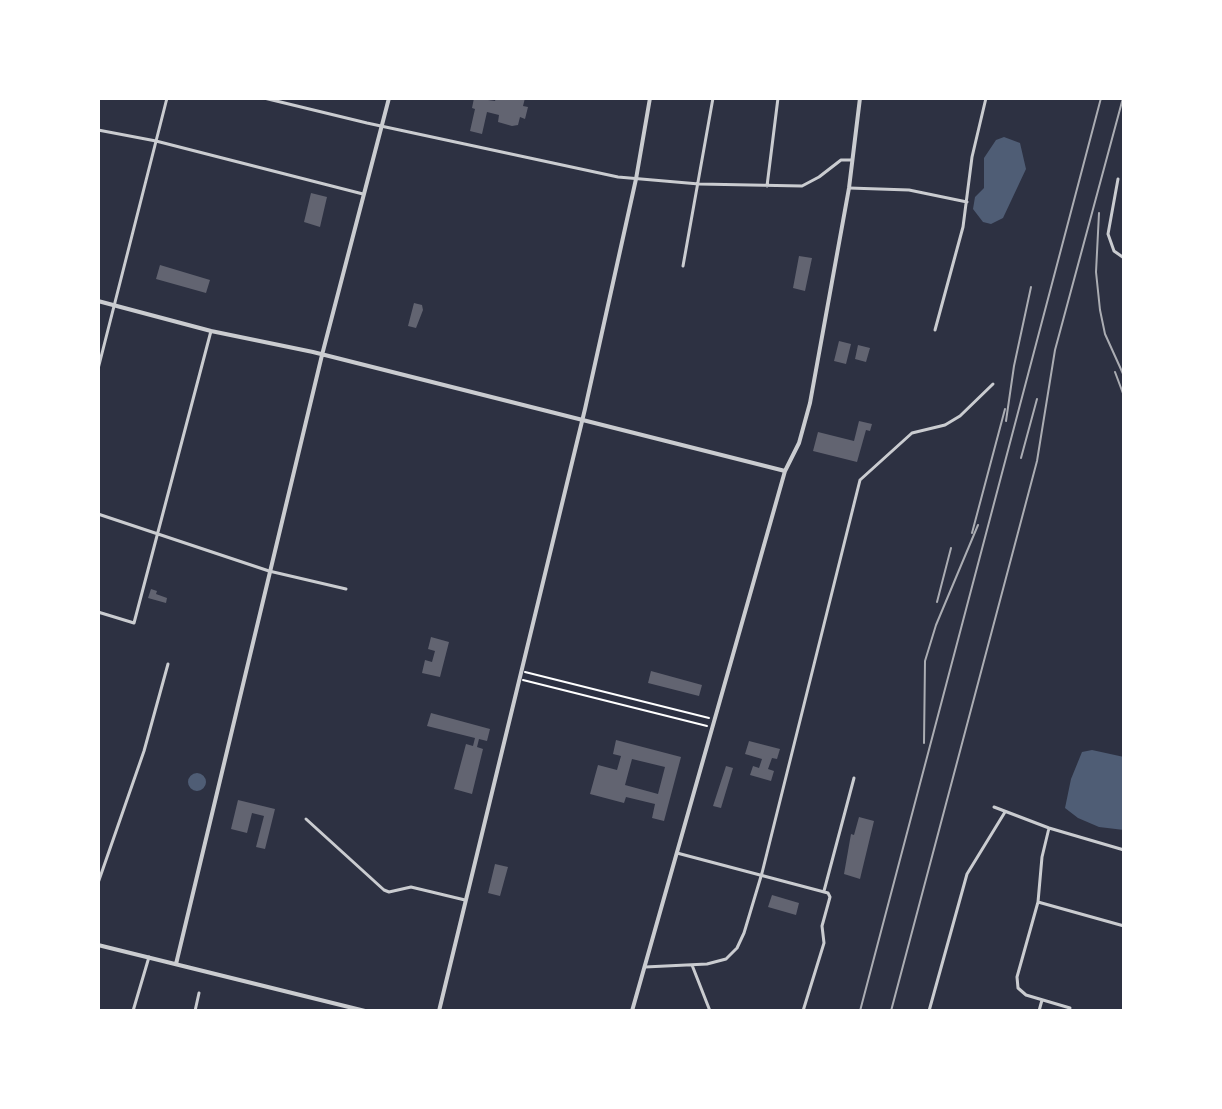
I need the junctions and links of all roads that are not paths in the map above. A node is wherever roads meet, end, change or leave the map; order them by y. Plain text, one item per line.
1 (167, 98) edge
2 (264, 98) edge
3 (389, 98) edge
4 (650, 98) edge
5 (713, 98) edge
6 (778, 98) edge
7 (860, 98) edge
8 (986, 98) edge
9 (383, 125) junction
10 (98, 130) edge
11 (156, 141) junction
12 (852, 160) junction
13 (636, 179) junction
14 (1118, 179) dead end
15 (699, 184) junction
16 (767, 186) junction
17 (849, 188) junction
18 (365, 195) junction
19 (968, 202) junction
20 (1124, 258) edge
21 (683, 266) dead end
22 (98, 301) edge
23 (115, 305) junction
24 (935, 330) dead end
25 (211, 331) junction
26 (322, 355) junction
27 (98, 369) edge
28 (993, 384) dead end
29 (582, 421) junction
30 (785, 471) junction
31 (98, 514) edge
32 (159, 534) junction
33 (269, 571) junction
34 (346, 589) dead end
35 (98, 612) edge
36 (168, 664) dead end
37 (854, 778) dead end
38 (994, 807) dead end
39 (1005, 812) junction
40 (306, 819) dead end
41 (1049, 828) junction
42 (1124, 850) edge
43 (677, 853) junction
44 (762, 875) junction
45 (98, 883) edge
46 (826, 892) junction
47 (465, 900) junction
48 (1038, 902) junction
49 (1124, 926) edge
50 (98, 945) edge
51 (149, 957) junction
52 (176, 964) junction
53 (692, 965) junction
54 (645, 967) junction
55 (199, 993) dead end
56 (1042, 1000) junction
57 (1070, 1008) dead end
58 (133, 1011) edge
59 (195, 1011) edge
60 (365, 1011) edge
61 (439, 1011) edge
62 (632, 1011) edge
63 (710, 1011) edge
64 (803, 1011) edge
65 (929, 1011) edge
66 (1039, 1011) edge

1 - 11 street
2 - 9 street
3 - 9 street
4 - 13 street
5 - 15 street
6 - 16 street
7 - 12 street
8 - 19 street
9 - 13 street
9 - 18 street
10 - 11 street
11 - 18 street
11 - 23 street
12 - 16 street
12 - 17 street
13 - 15 street
13 - 29 street
14 - 20 street
15 - 16 street
15 - 21 street
17 - 19 street
17 - 30 street
18 - 26 street
19 - 24 street
22 - 23 street
23 - 25 street
23 - 27 street
25 - 26 street
25 - 32 street
26 - 29 street
26 - 33 street
28 - 44 street
29 - 30 street
29 - 47 street
30 - 43 street
31 - 32 street
32 - 33 street
32 - 35 street
33 - 34 street
33 - 52 street
36 - 45 street
37 - 46 street
38 - 39 street
39 - 41 street
39 - 65 street
40 - 47 street
41 - 42 street
41 - 48 street
43 - 44 street
43 - 54 street
44 - 46 street
44 - 53 street
46 - 64 street
47 - 61 street
48 - 49 street
48 - 56 street
50 - 51 street
51 - 52 street
51 - 58 street
52 - 60 street
53 - 54 street
53 - 63 street
54 - 62 street
55 - 59 street
56 - 57 street
56 - 66 street

